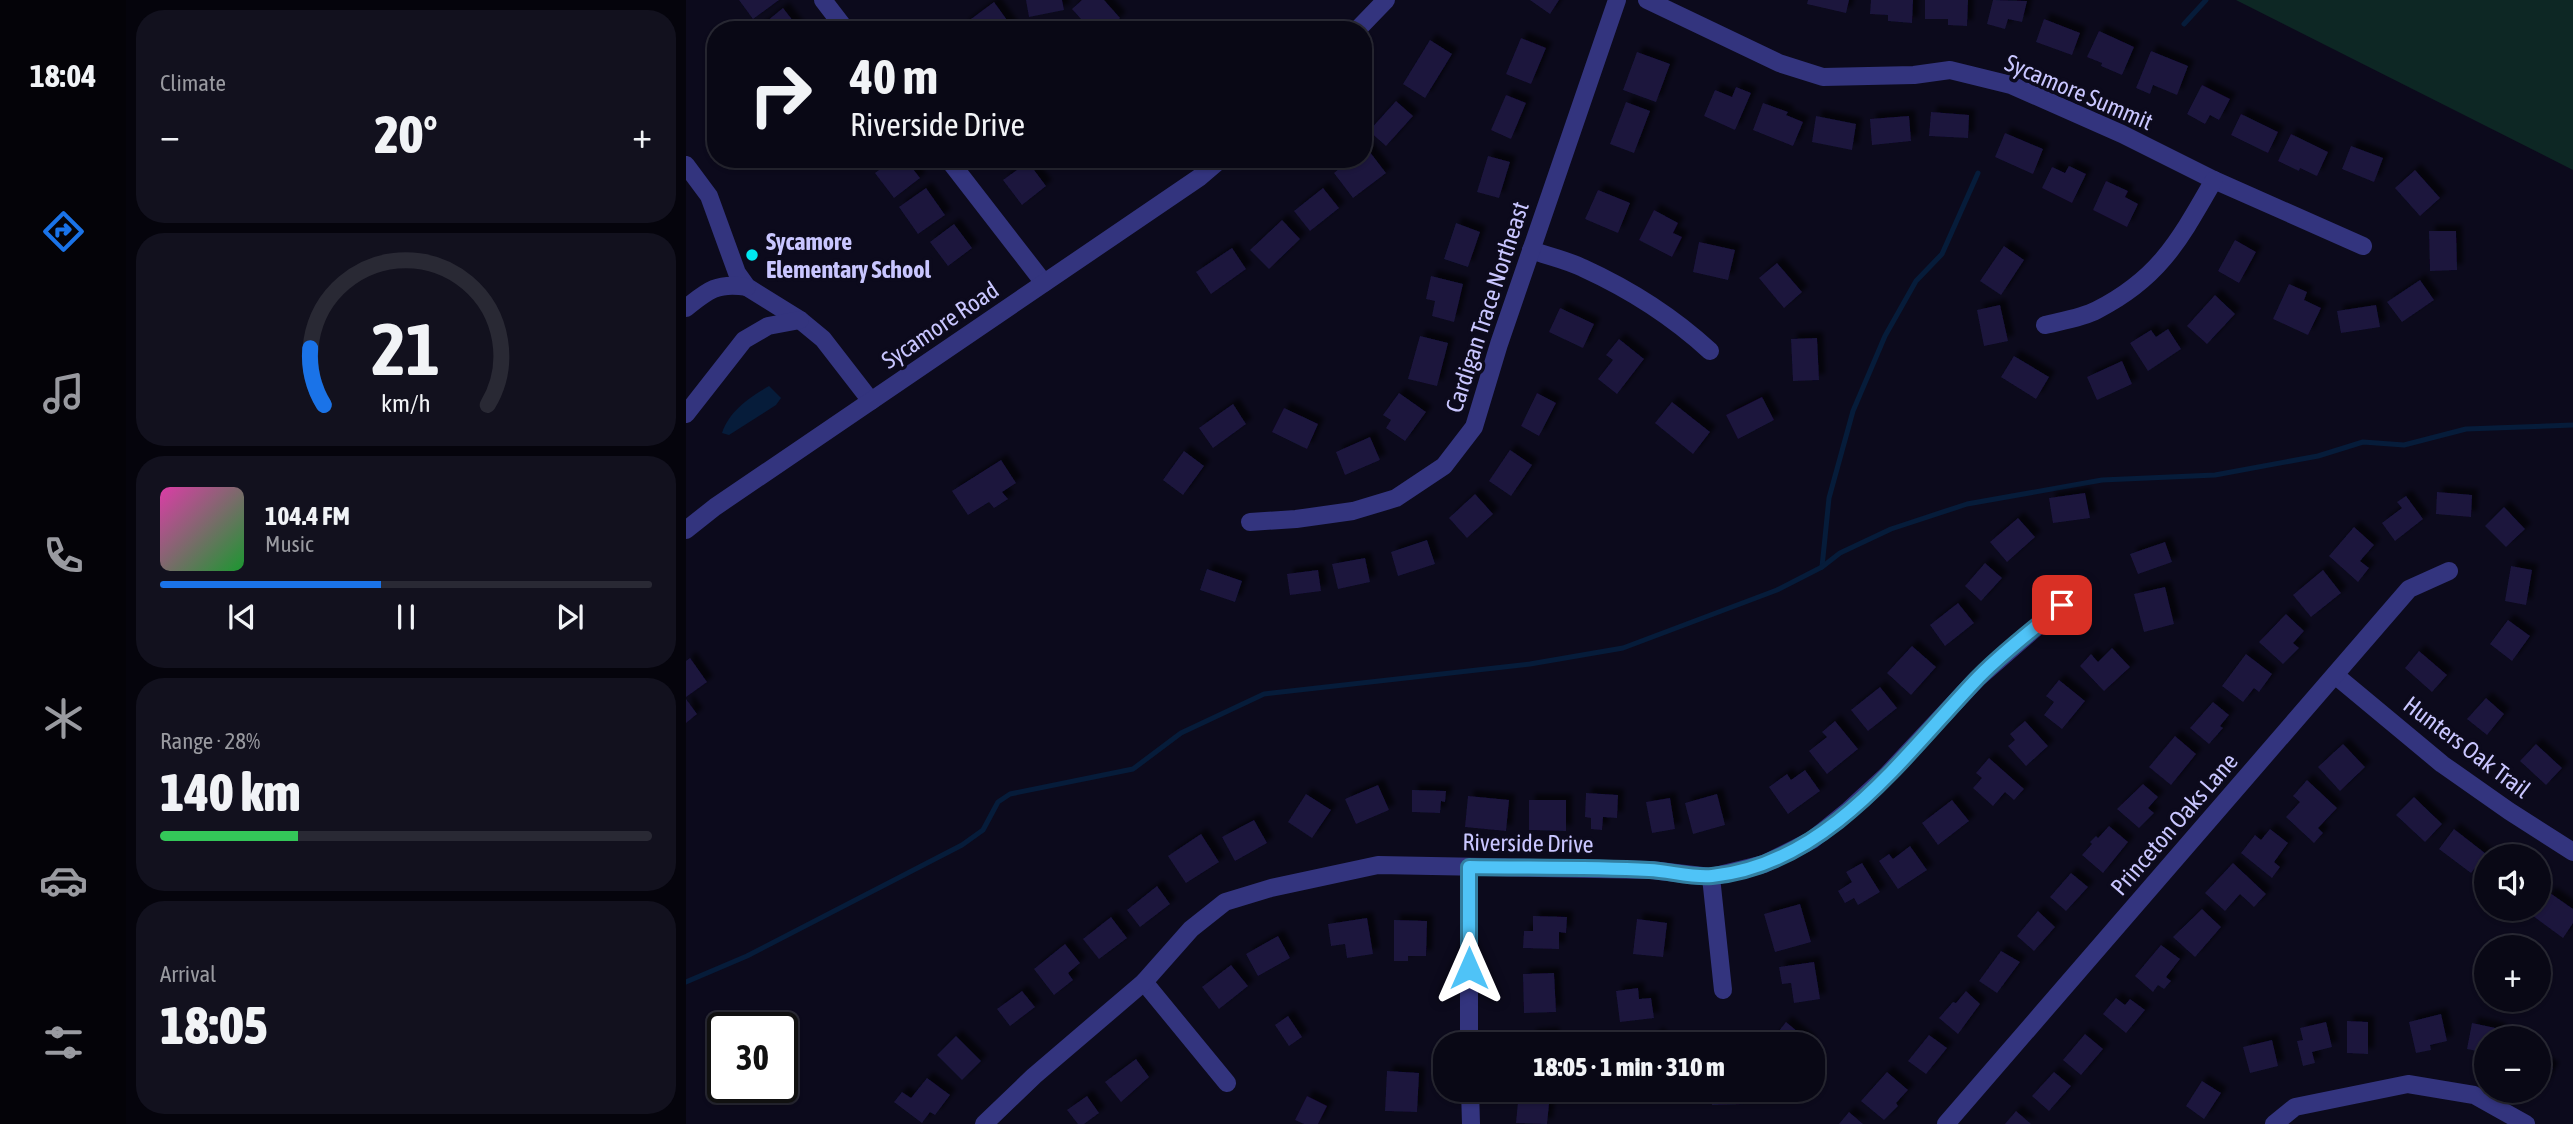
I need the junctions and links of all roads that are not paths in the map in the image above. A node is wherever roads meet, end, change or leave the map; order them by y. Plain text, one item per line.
1 (823, 0) edge
2 (1386, 0) edge
3 (1617, 0) edge
4 (1647, 0) edge
5 (839, 21) edge
6 (1366, 21) edge
7 (686, 165) edge
8 (955, 168) edge
9 (1210, 168) edge
10 (2214, 180) junction
11 (2363, 246) dead end
12 (1531, 250) junction
13 (1044, 283) junction
14 (747, 287) junction
15 (686, 308) edge
16 (800, 320) junction
17 (2045, 325) dead end
18 (1710, 351) dead end
19 (871, 401) junction
20 (686, 414) edge
21 (1250, 522) dead end
22 (686, 530) edge
23 (2449, 571) dead end
24 (2062, 605) dead end
25 (2335, 675) junction
26 (2573, 852) edge
27 (1469, 867) junction
28 (1711, 877) junction
29 (1144, 982) junction
30 (1723, 990) dead end
31 (1469, 1032) edge
32 (1227, 1083) dead end
33 (1470, 1102) edge
34 (984, 1124) edge
35 (1471, 1124) edge
36 (1946, 1124) edge
37 (2274, 1124) edge
38 (2526, 1124) edge

1 - 5 street
2 - 6 street
3 - 12 street, Cardigan Trace Northeast
4 - 10 street, Sycamore Summit
7 - 14 street
8 - 13 street
9 - 13 street, Sycamore Road
10 - 11 street, Sycamore Summit
10 - 17 street
12 - 18 street
12 - 21 street, Cardigan Trace Northeast
13 - 19 street, Sycamore Road
14 - 15 street
14 - 16 street
16 - 19 street
16 - 20 street
19 - 22 street, Sycamore Road
23 - 25 street, Princeton Oaks Lane
24 - 28 street, Riverside Drive
25 - 26 street, Hunters Oak Trail
25 - 36 street, Princeton Oaks Lane
27 - 28 street, Riverside Drive
27 - 29 street, Riverside Drive
27 - 31 street
28 - 30 street
29 - 32 street
29 - 34 street, Riverside Drive
33 - 35 street
37 - 38 street

